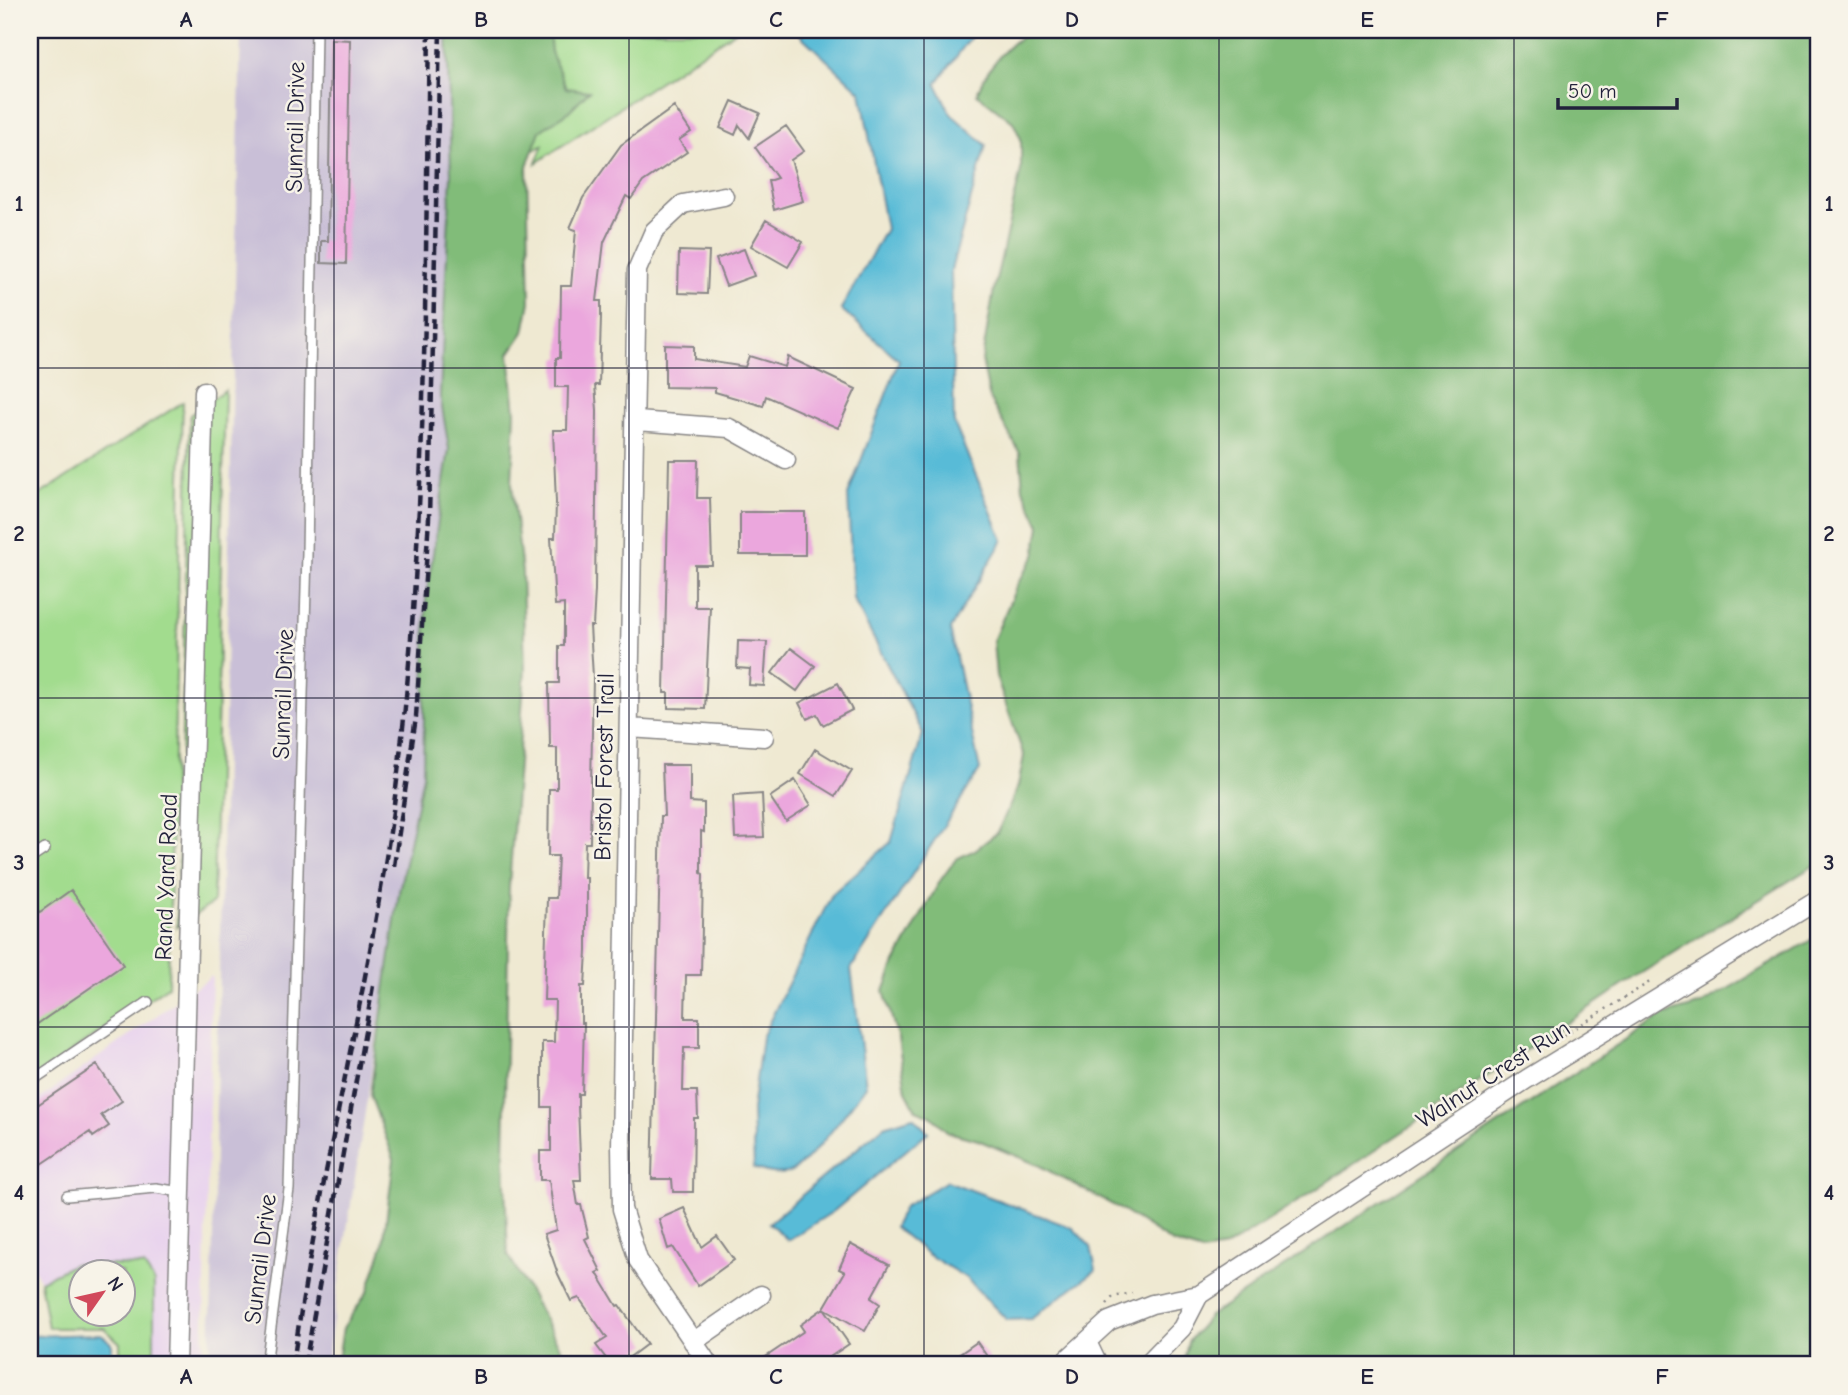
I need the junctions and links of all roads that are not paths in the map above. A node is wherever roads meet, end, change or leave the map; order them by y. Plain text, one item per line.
1 (316, 30) edge
2 (724, 196) dead end
3 (204, 391) dead end
4 (637, 421) junction
5 (786, 460) dead end
6 (629, 728) junction
7 (764, 737) dead end
8 (45, 849) dead end
9 (30, 859) edge
10 (1818, 900) edge
11 (148, 1002) dead end
12 (30, 1082) edge
13 (181, 1192) junction
14 (67, 1196) dead end
15 (761, 1295) dead end
16 (1199, 1295) junction
17 (693, 1342) junction
18 (1087, 1342) junction
19 (267, 1358) dead end
20 (176, 1365) edge
21 (709, 1365) edge
22 (1061, 1365) edge
23 (1098, 1365) edge
24 (1146, 1365) edge

1 - 19 lane, Sunrail Drive
2 - 4 street, Bristol Forest Trail
3 - 13 street, Rand Yard Road
4 - 5 street
4 - 6 street, Bristol Forest Trail
6 - 7 street
6 - 17 street, Bristol Forest Trail
8 - 9 lane
10 - 16 street, Walnut Crest Run
11 - 12 lane
13 - 14 lane
13 - 20 street, Rand Yard Road
15 - 17 street
16 - 18 street, Walnut Crest Run
16 - 24 street, Walnut Crest Run
17 - 21 street, Bristol Forest Trail
18 - 22 street, Walnut Crest Run
18 - 23 street

